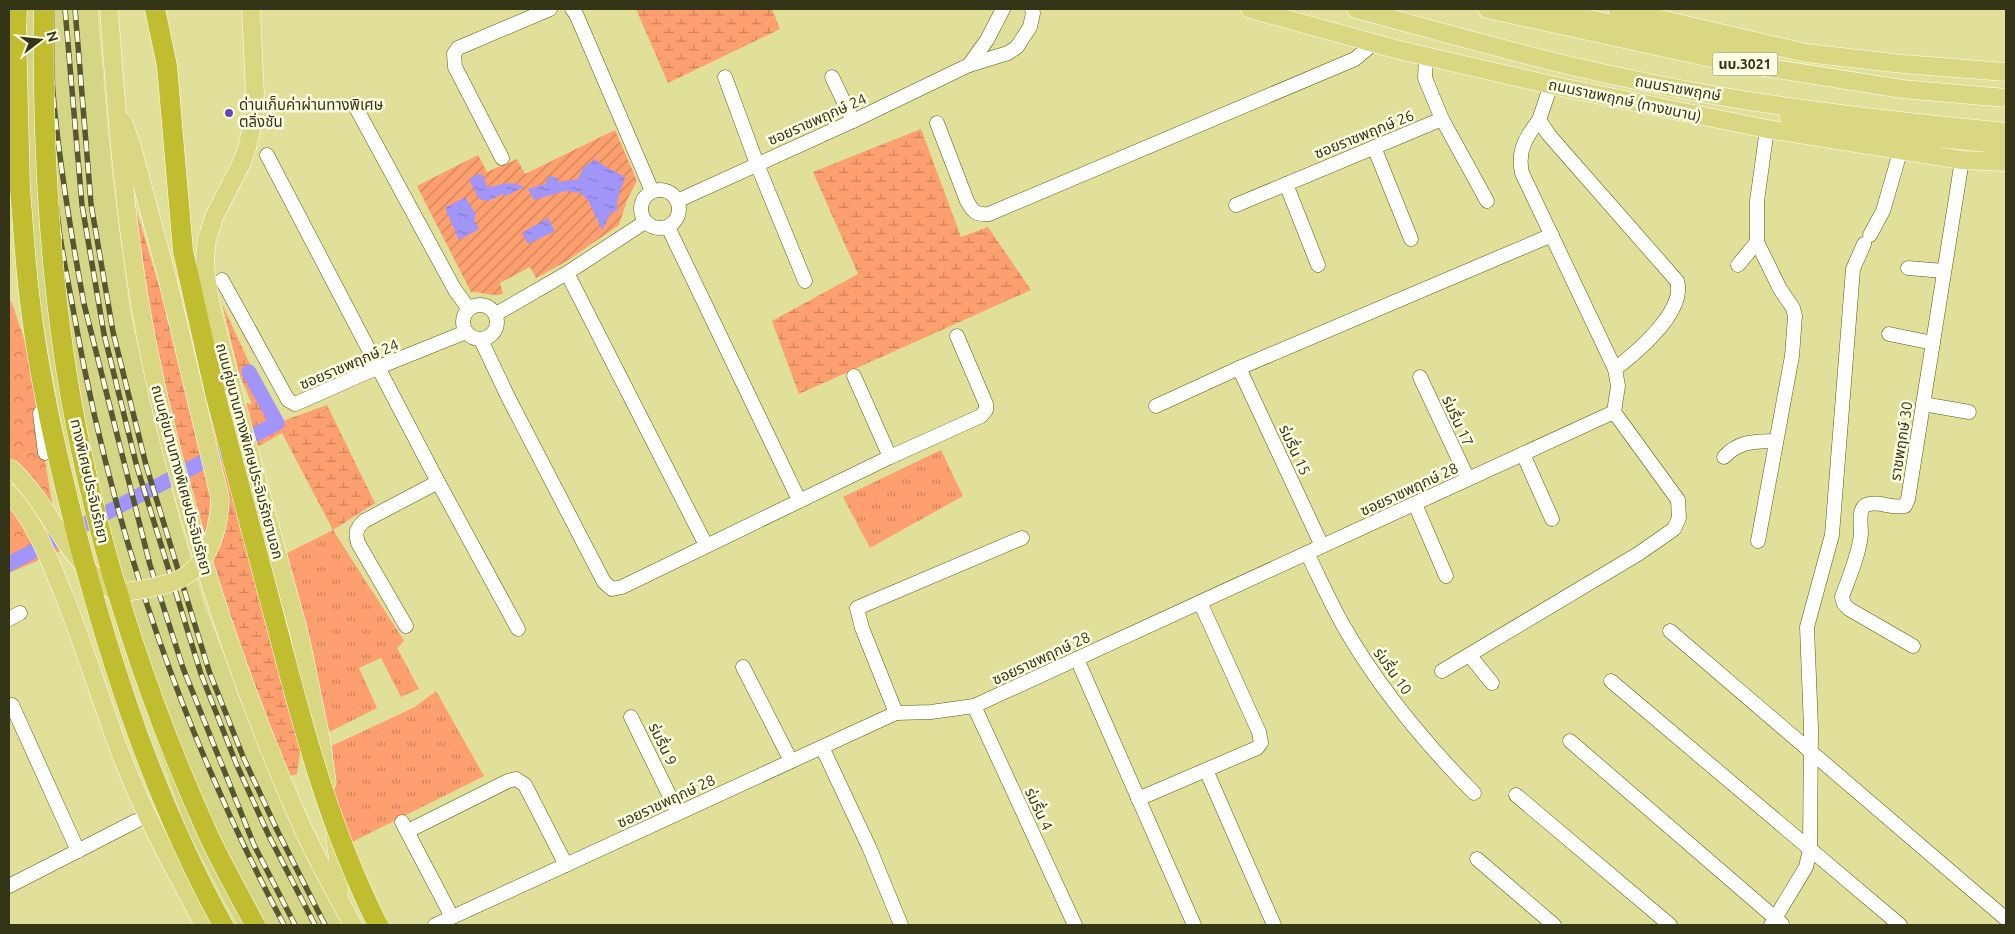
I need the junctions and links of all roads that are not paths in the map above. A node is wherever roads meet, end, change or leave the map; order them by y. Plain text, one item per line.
1 (17, 9) edge
2 (44, 9) edge
3 (109, 9) edge
4 (155, 9) edge
5 (251, 9) edge
6 (550, 9) edge
7 (572, 9) edge
8 (1003, 9) edge
9 (1032, 9) edge
10 (1250, 9) edge
11 (1356, 9) edge
12 (1487, 9) edge
13 (1542, 9) edge
14 (1617, 9) edge
15 (1374, 43) junction
16 (1434, 58) junction
17 (1821, 62) junction
18 (969, 65) junction
19 (2006, 72) edge
20 (725, 77) dead end
21 (832, 77) dead end
22 (1553, 79) junction
23 (1636, 86) junction
24 (2006, 86) edge
25 (2006, 98) edge
26 (116, 102) junction
27 (354, 104) dead end
28 (1442, 119) junction
29 (1539, 120) junction
30 (853, 121) junction
31 (937, 123) dead end
32 (1767, 129) junction
33 (2006, 132) edge
34 (2006, 146) edge
35 (1374, 147) junction
36 (9, 149) edge
37 (1901, 149) junction
38 (267, 155) dead end
39 (502, 158) dead end
40 (1962, 160) junction
41 (2006, 162) edge
42 (758, 164) junction
43 (1286, 184) junction
44 (652, 191) junction
45 (677, 201) junction
46 (1487, 201) dead end
47 (1236, 205) dead end
48 (645, 222) junction
49 (668, 227) junction
50 (1552, 235) junction
51 (1410, 239) dead end
52 (1757, 242) junction
53 (1318, 265) dead end
54 (1738, 265) dead end
55 (1908, 268) dead end
56 (1944, 271) junction
57 (567, 273) junction
58 (222, 280) dead end
59 (805, 281) dead end
60 (469, 309) junction
61 (496, 314) junction
62 (466, 332) junction
63 (1889, 334) dead end
64 (958, 336) dead end
65 (481, 340) junction
66 (1933, 343) junction
67 (379, 367) junction
68 (1239, 368) junction
69 (1615, 369) junction
70 (854, 376) dead end
71 (1420, 377) dead end
72 (1923, 404) junction
73 (1156, 406) dead end
74 (1614, 412) junction
75 (1969, 412) dead end
76 (1776, 441) junction
77 (45, 453) dead end
78 (1523, 454) junction
79 (890, 456) junction
80 (1724, 457) dead end
81 (9, 467) edge
82 (1468, 479) junction
83 (438, 482) junction
84 (9, 493) edge
85 (799, 500) junction
86 (1415, 504) junction
87 (1552, 519) dead end
88 (1022, 538) dead end
89 (1758, 541) dead end
90 (706, 545) junction
91 (1322, 546) junction
92 (1307, 553) junction
93 (1446, 576) dead end
94 (1200, 602) junction
95 (406, 626) dead end
96 (518, 629) dead end
97 (1670, 631) dead end
98 (1913, 646) dead end
99 (1470, 656) junction
100 (1077, 659) junction
101 (743, 666) dead end
102 (1442, 671) dead end
103 (1611, 681) dead end
104 (1492, 683) dead end
105 (12, 706) dead end
106 (974, 706) junction
107 (896, 713) junction
108 (631, 717) dead end
109 (1570, 741) dead end
110 (822, 747) junction
111 (1811, 753) junction
112 (791, 761) junction
113 (1206, 770) junction
114 (1474, 793) dead end
115 (1516, 795) dead end
116 (1138, 799) junction
117 (678, 813) junction
118 (136, 821) dead end
119 (1810, 849) junction
120 (78, 850) junction
121 (1477, 859) dead end
122 (566, 865) junction
123 (9, 886) edge
124 (339, 899) junction
125 (452, 917) junction
126 (2006, 918) edge
127 (1777, 923) edge
128 (204, 925) edge
129 (223, 925) edge
130 (255, 925) edge
131 (353, 925) edge
132 (378, 925) edge
133 (434, 925) edge
134 (901, 925) edge
135 (1075, 925) edge
136 (1194, 925) edge
137 (1274, 925) edge
138 (1554, 925) edge
139 (1670, 925) edge
140 (1900, 925) edge

1 - 129 highway, ทางพิเศษประจิมรัถยา, bridge
2 - 130 highway, ทางพิเศษประจิมรัถยา, bridge
3 - 26 main road, ถนนคู่ขนานทางพิเศษประจิมรัถยา
4 - 132 highway, bridge
5 - 124 main road, ถนนคู่ขนานทางพิเศษประจิมรัถยานอก
6 - 39 street
7 - 44 street
8 - 18 street
9 - 18 street, ซอยราชพฤกษ์ 24
10 - 15 main road, ถนนราชพฤกษ์ (ทางขนาน)
11 - 23 main road, ถนนราชพฤกษ์ / นบ.3021
12 - 25 main road, นบ.3021
13 - 17 main road
14 - 17 main road, นบ.3021
15 - 16 main road, ถนนราชพฤกษ์ (ทางขนาน)
15 - 31 street
16 - 22 main road, ถนนราชพฤกษ์ (ทางขนาน)
16 - 28 street
17 - 19 main road, นบ.3021
17 - 24 main road
18 - 30 street, ซอยราชพฤกษ์ 24
20 - 42 street
21 - 30 street
22 - 23 main road
22 - 29 street
22 - 32 main road, ถนนราชพฤกษ์ (ทางขนาน)
23 - 33 main road, ถนนราชพฤกษ์ / นบ.3021
23 - 34 main road
26 - 81 main road, bridge
26 - 124 main road, ถนนคู่ขนานทางพิเศษประจิมรัถยา
27 - 60 street
28 - 35 street, ซอยราชพฤกษ์ 26
28 - 46 street
29 - 50 street
29 - 69 street
30 - 42 street, ซอยราชพฤกษ์ 24
32 - 37 main road, ถนนราชพฤกษ์ (ทางขนาน)
32 - 52 street
35 - 43 street, ซอยราชพฤกษ์ 26
35 - 51 street
36 - 77 street
37 - 40 main road, ถนนราชพฤกษ์ (ทางขนาน)
37 - 111 street
38 - 67 street
40 - 41 main road, ถนนราชพฤกษ์ (ทางขนาน)
40 - 56 street, ราชพฤกษ์ 30
42 - 45 street, ซอยราชพฤกษ์ 24
42 - 59 street
43 - 47 street, ซอยราชพฤกษ์ 26
43 - 53 street
44 - 45 street
44 - 48 street
45 - 49 street
48 - 49 street
48 - 57 street
49 - 85 street
50 - 68 street
50 - 69 street
52 - 54 street
52 - 76 street
55 - 56 street
56 - 66 street, ราชพฤกษ์ 30
57 - 61 street
57 - 90 street
58 - 67 street, ซอยราชพฤกษ์ 24
60 - 61 street
60 - 62 street
61 - 65 street
62 - 65 street
62 - 67 street, ซอยราชพฤกษ์ 24
63 - 66 street
64 - 79 street
65 - 90 street
66 - 72 street, ราชพฤกษ์ 30
67 - 83 street
68 - 73 street
68 - 91 street, ร่มรื่น 15
69 - 74 street
70 - 79 street
71 - 82 street, ร่มรื่น 17
72 - 75 street
72 - 98 street, ราชพฤกษ์ 30
74 - 78 street, ซอยราชพฤกษ์ 28
74 - 99 street
76 - 80 street
76 - 89 street
78 - 82 street, ซอยราชพฤกษ์ 28
78 - 87 street
79 - 85 street
82 - 86 street, ซอยราชพฤกษ์ 28
83 - 95 street
83 - 96 street
84 - 128 main road
85 - 90 street
86 - 91 street, ซอยราชพฤกษ์ 28
86 - 93 street
88 - 107 street
91 - 92 street, ซอยราชพฤกษ์ 28
92 - 94 street, ซอยราชพฤกษ์ 28
92 - 114 street, ร่มรื่น 10
94 - 100 street, ซอยราชพฤกษ์ 28
94 - 113 street
97 - 111 street
99 - 102 street
99 - 104 street
100 - 106 street, ซอยราชพฤกษ์ 28
100 - 116 street
101 - 112 street
103 - 119 street
105 - 120 street
106 - 107 street, ซอยราชพฤกษ์ 28
106 - 135 street, ร่มรื่น 4
107 - 110 street, ซอยราชพฤกษ์ 28
108 - 117 street, ร่มรื่น 9
109 - 127 street
110 - 112 street, ซอยราชพฤกษ์ 28
110 - 134 street
111 - 119 street
111 - 126 street
112 - 117 street, ซอยราชพฤกษ์ 28
113 - 116 street
113 - 137 street
115 - 139 street
116 - 136 street
117 - 122 street, ซอยราชพฤกษ์ 28
118 - 120 street
119 - 127 street
119 - 140 street
120 - 123 street
121 - 138 street
122 - 125 street, ซอยราชพฤกษ์ 28
122 - 125 street
124 - 131 main road, ถนนคู่ขนานทางพิเศษประจิมรัถยา
125 - 133 street, ซอยราชพฤกษ์ 28

